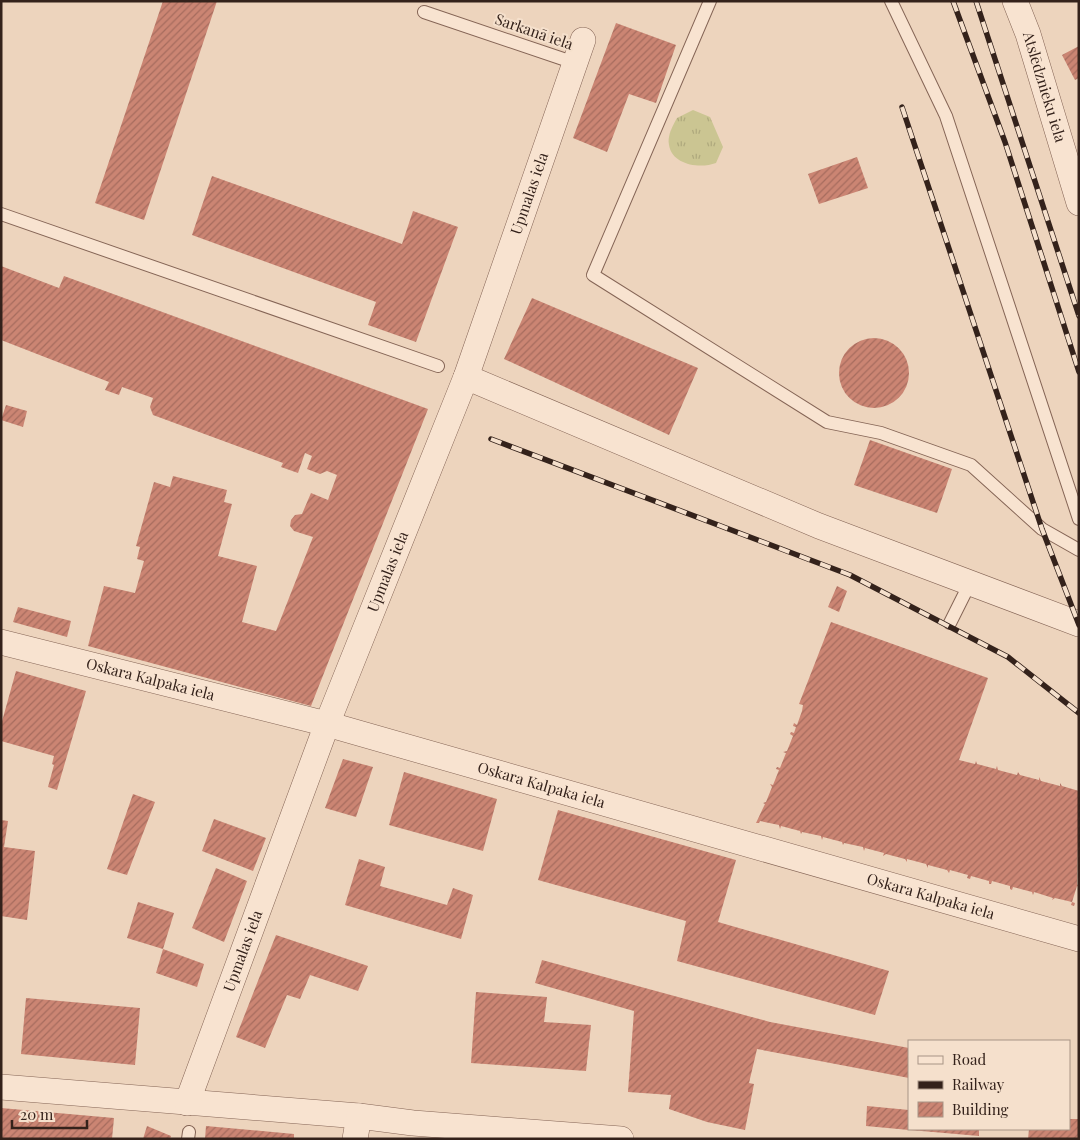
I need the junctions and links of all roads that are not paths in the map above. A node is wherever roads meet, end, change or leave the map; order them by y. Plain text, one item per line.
1 (710, 1) edge
2 (891, 1) edge
3 (1015, 1) edge
4 (424, 12) dead end
5 (583, 40) dead end
6 (575, 63) junction
7 (1072, 155) edge
8 (1079, 203) edge
9 (1, 214) edge
10 (438, 366) dead end
11 (466, 377) junction
12 (1079, 519) edge
13 (1079, 550) edge
14 (970, 584) junction
15 (950, 623) dead end
16 (1079, 624) edge
17 (1, 642) edge
18 (327, 724) junction
19 (1079, 938) edge
20 (1, 1088) edge
21 (187, 1103) junction
22 (357, 1127) edge
23 (410, 1131) edge
24 (574, 1137) edge
25 (621, 1139) edge

1 - 13 lane
2 - 12 lane
3 - 7 street, Atslēdznieku iela
4 - 6 lane, Sarkanā iela
5 - 6 street, Upmalas iela
6 - 11 street, Upmalas iela
7 - 8 street, Atslēdznieku iela
9 - 10 lane
11 - 14 street
11 - 18 street, Upmalas iela
14 - 15 lane
14 - 16 street
17 - 18 street, Oskara Kalpaka iela
18 - 19 street, Oskara Kalpaka iela
18 - 21 street, Upmalas iela
20 - 21 street
21 - 22 street
22 - 23 street
23 - 24 street
24 - 25 street

